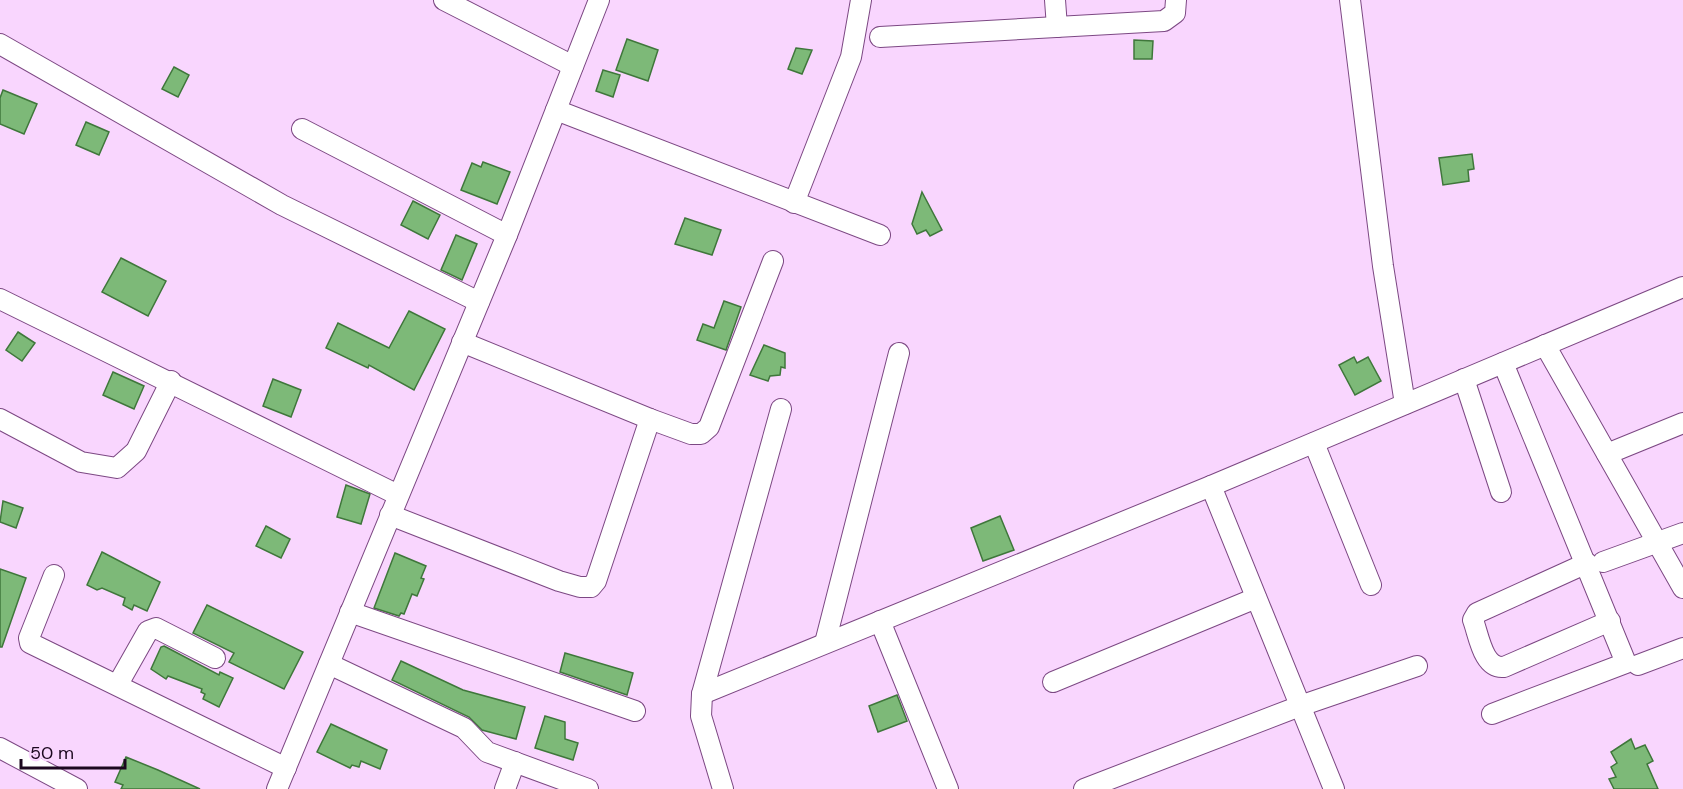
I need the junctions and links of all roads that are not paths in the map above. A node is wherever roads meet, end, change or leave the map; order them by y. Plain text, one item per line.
1 (444, 0) edge
2 (599, 0) edge
3 (861, 0) edge
4 (1055, 0) edge
5 (1176, 0) edge
6 (1350, 0) edge
7 (1057, 27) junction
8 (880, 37) dead end
9 (0, 44) edge
10 (573, 66) junction
11 (556, 110) junction
12 (302, 129) dead end
13 (794, 203) junction
14 (507, 235) junction
15 (880, 235) dead end
16 (773, 261) dead end
17 (1683, 287) edge
18 (0, 299) edge
19 (479, 302) junction
20 (462, 342) junction
21 (1545, 345) junction
22 (899, 353) dead end
23 (1503, 363) junction
24 (1464, 379) junction
25 (171, 381) junction
26 (1405, 404) junction
27 (782, 409) dead end
28 (0, 419) edge
29 (650, 419) junction
30 (1683, 423) edge
31 (1314, 443) junction
32 (1607, 454) junction
33 (1211, 486) junction
34 (1500, 492) dead end
35 (398, 495) junction
36 (390, 515) junction
37 (1683, 533) edge
38 (1657, 542) junction
39 (1595, 563) junction
40 (54, 576) dead end
41 (1371, 585) dead end
42 (1683, 588) edge
43 (1256, 598) junction
44 (350, 612) junction
45 (880, 621) junction
46 (1610, 621) junction
47 (825, 642) junction
48 (1683, 648) edge
49 (215, 658) dead end
50 (328, 664) junction
51 (1638, 665) dead end
52 (1417, 666) dead end
53 (1053, 682) dead end
54 (118, 684) junction
55 (702, 694) junction
56 (1300, 706) junction
57 (634, 711) dead end
58 (1492, 714) dead end
59 (0, 748) edge
60 (514, 762) junction
61 (286, 768) junction
62 (1331, 788) edge
63 (77, 789) edge
64 (278, 789) edge
65 (505, 789) edge
66 (588, 789) edge
67 (723, 789) edge
68 (948, 789) edge
69 (1084, 789) edge

1 - 10 street
2 - 10 street
3 - 13 street
4 - 7 street
5 - 7 street
6 - 26 street
7 - 8 street
9 - 19 street
10 - 11 street
11 - 13 street
11 - 14 street
12 - 14 street
13 - 15 street
14 - 19 street
16 - 29 street
17 - 21 street
18 - 25 street
19 - 20 street
20 - 29 street
20 - 35 street
21 - 23 street
21 - 32 street
22 - 47 street
23 - 24 street
23 - 39 street
24 - 26 street
24 - 34 street
25 - 28 street
25 - 35 street
26 - 31 street
27 - 55 street
29 - 36 street
30 - 32 street
31 - 33 street
31 - 41 street
32 - 38 street
33 - 43 street
33 - 45 street
35 - 36 street
36 - 44 street
37 - 38 street
38 - 39 street
38 - 42 street
39 - 46 street
39 - 46 street
40 - 54 street
43 - 53 street
43 - 56 street
44 - 50 street
44 - 57 street
45 - 47 street
45 - 68 street
46 - 58 street
47 - 55 street
48 - 51 street
49 - 54 street
50 - 60 street
50 - 61 street
52 - 56 street
54 - 61 street
55 - 67 street
56 - 62 street
56 - 69 street
59 - 63 street
60 - 65 street
60 - 66 street
61 - 64 street

